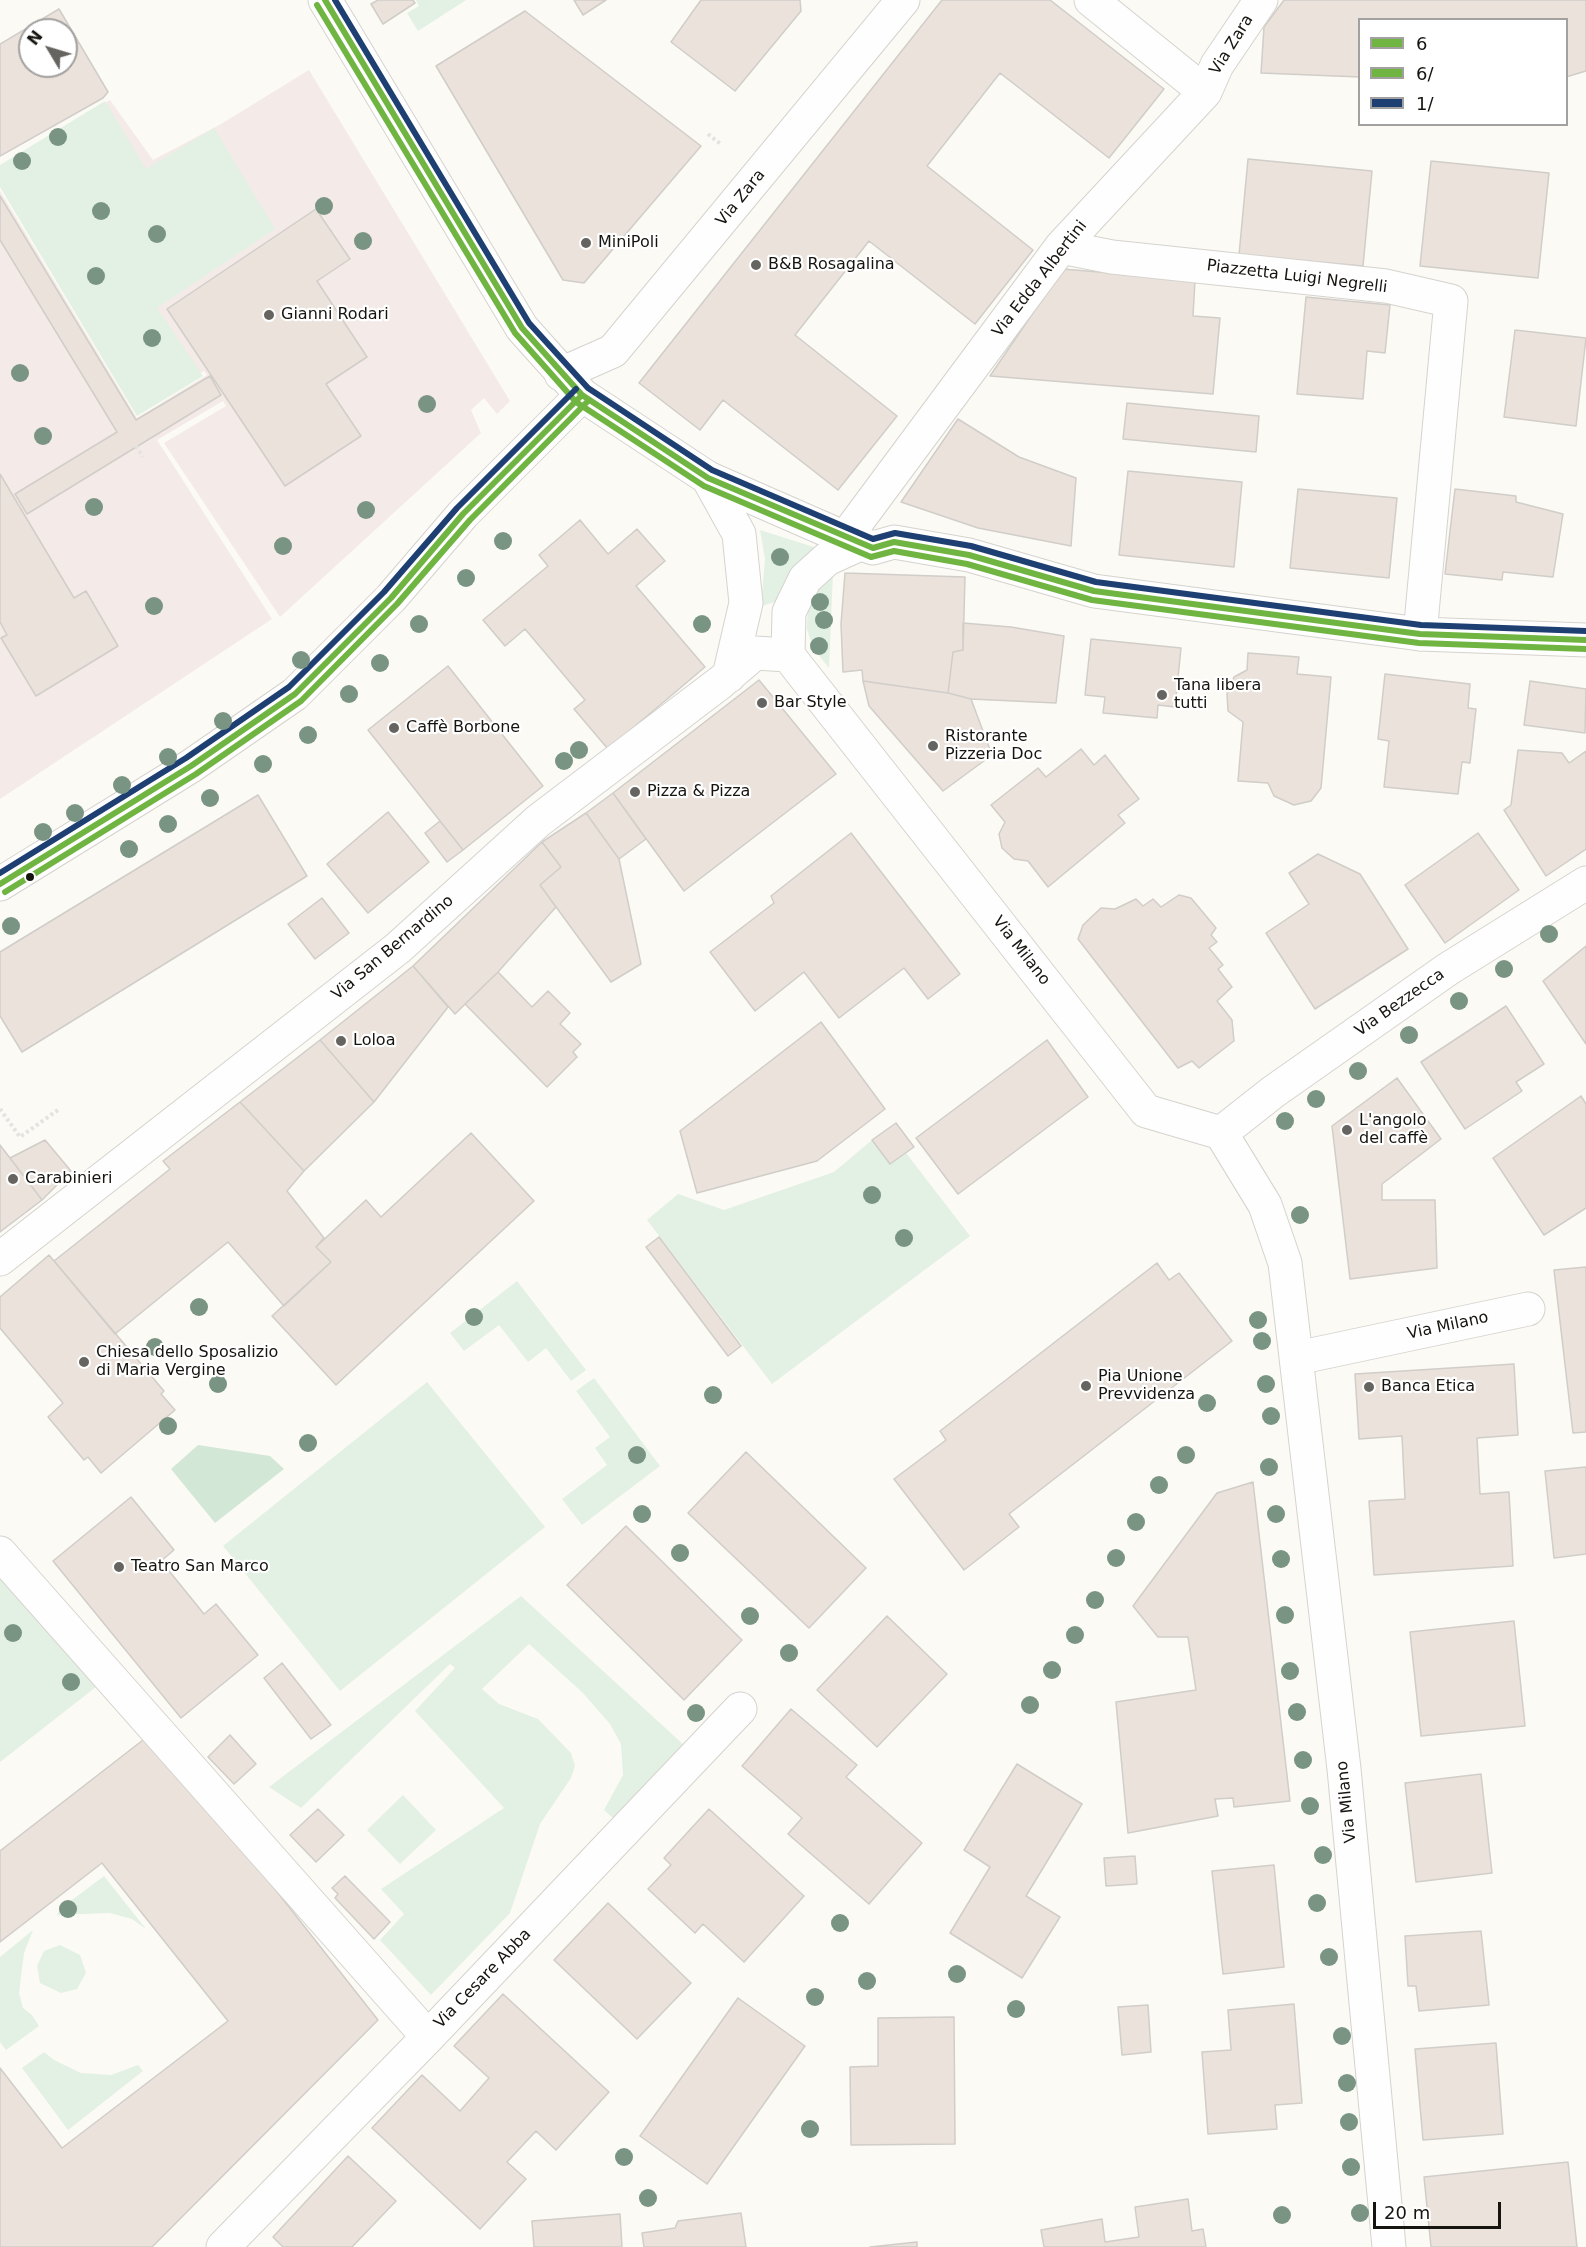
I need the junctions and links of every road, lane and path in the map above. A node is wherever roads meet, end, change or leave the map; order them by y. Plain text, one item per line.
1 (325, 0) edge
2 (903, 0) edge
3 (1090, 0) edge
4 (1261, 0) edge
5 (1205, 92) junction
6 (708, 134) dead end
7 (722, 145) dead end
8 (1061, 247) junction
9 (571, 385) junction
10 (136, 446) dead end
11 (143, 457) dead end
12 (708, 478) junction
13 (853, 541) junction
14 (1420, 634) junction
15 (1586, 640) edge
16 (788, 655) junction
17 (729, 676) junction
18 (1586, 883) edge
19 (0, 884) edge
20 (0, 1109) edge
21 (58, 1110) dead end
22 (1221, 1133) junction
23 (0, 1259) edge
24 (1528, 1309) dead end
25 (1297, 1358) junction
26 (0, 1553) edge
27 (740, 1708) dead end
28 (428, 2037) junction
29 (222, 2247) edge
30 (1389, 2247) edge

1 - 9 street
2 - 9 street, Via Zara
3 - 5 street
4 - 5 street, Via Zara
5 - 8 street, Via Edda Albertini
6 - 7 path
8 - 13 street, Via Edda Albertini
8 - 14 street, Piazzetta Luigi Negrelli
9 - 12 street
9 - 19 street
10 - 11 path
12 - 13 street
12 - 17 street
13 - 14 street
13 - 16 street
14 - 15 street
16 - 17 street, Via San Bernardino
16 - 22 street, Via Milano
17 - 23 street, Via San Bernardino
18 - 22 street, Via Bezzecca
20 - 21 path
22 - 25 street, Via Milano
24 - 25 street, Via Milano
25 - 30 street, Via Milano
26 - 28 street
27 - 28 street, Via Cesare Abba
28 - 29 street, Via Cesare Abba

